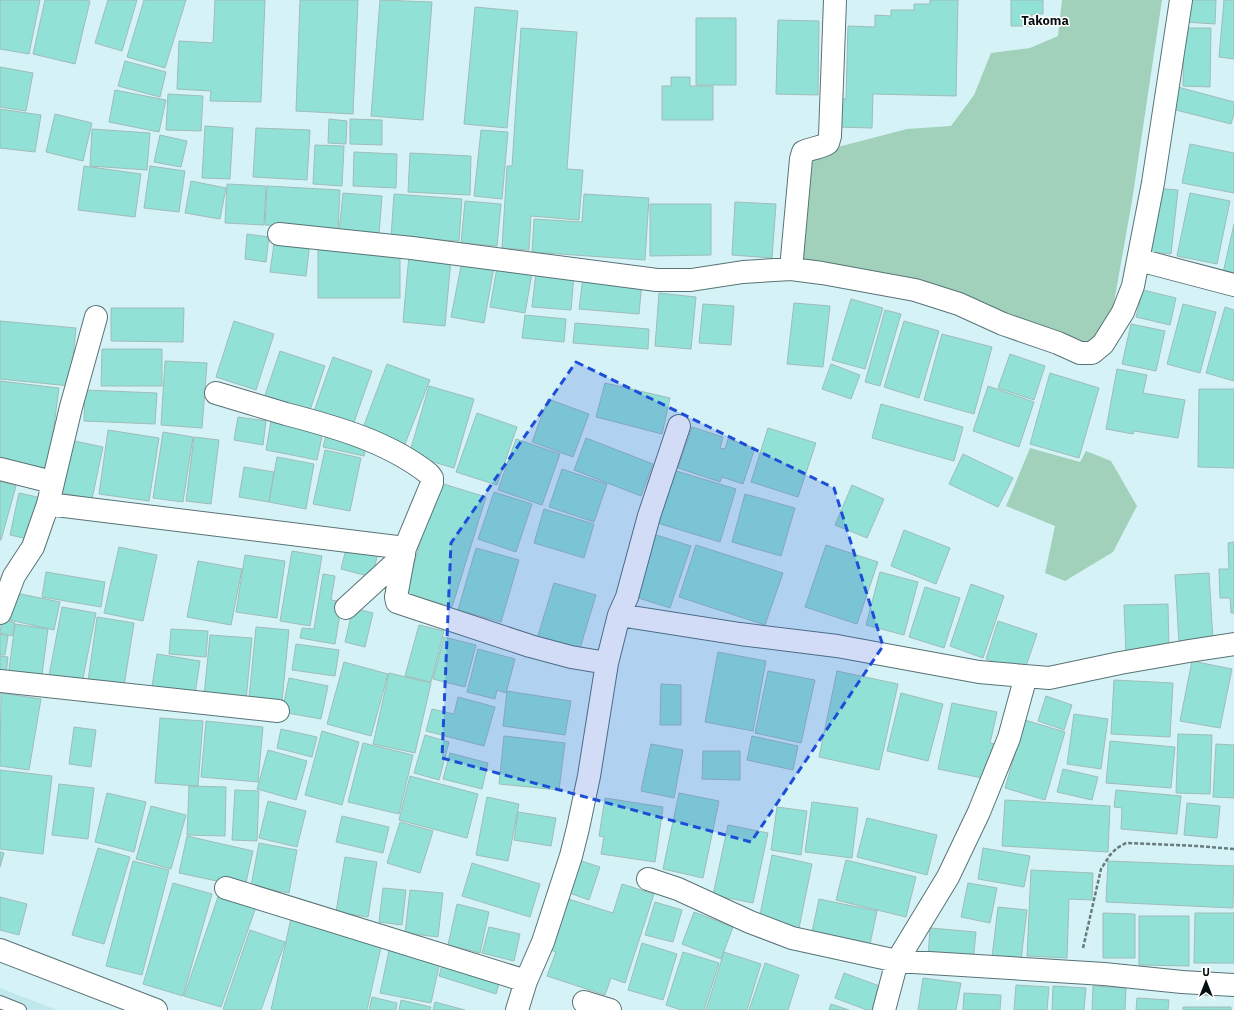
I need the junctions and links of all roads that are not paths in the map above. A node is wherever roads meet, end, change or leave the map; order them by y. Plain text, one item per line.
1 (835, 0) edge
2 (1181, 0) edge
3 (279, 234) dead end
4 (1139, 260) junction
5 (791, 269) junction
6 (1234, 285) edge
7 (96, 317) dead end
8 (216, 394) dead end
9 (679, 426) dead end
10 (0, 469) edge
11 (52, 482) junction
12 (48, 504) junction
13 (405, 552) junction
14 (346, 608) dead end
15 (0, 613) edge
16 (619, 615) junction
17 (1234, 644) edge
18 (607, 663) junction
19 (1026, 676) junction
20 (0, 681) edge
21 (278, 711) dead end
22 (648, 879) dead end
23 (226, 888) dead end
24 (0, 950) edge
25 (897, 961) junction
26 (526, 981) junction
27 (1234, 985) edge
28 (0, 1002) edge
29 (584, 1002) dead end
30 (20, 1010) edge
31 (156, 1010) edge
32 (517, 1010) edge
33 (610, 1010) edge
34 (884, 1010) edge

1 - 5 street
2 - 4 street
3 - 5 street
4 - 5 street
4 - 6 street
7 - 11 street
8 - 13 street
9 - 16 street
10 - 11 street
11 - 12 street
12 - 13 street
12 - 15 street
13 - 14 street
13 - 18 street
16 - 18 street
16 - 19 street
17 - 19 street
18 - 26 street
19 - 25 street
20 - 21 street
22 - 25 street
23 - 26 street
24 - 31 street
25 - 27 street
25 - 34 street
26 - 32 street
28 - 30 lane
29 - 33 street

